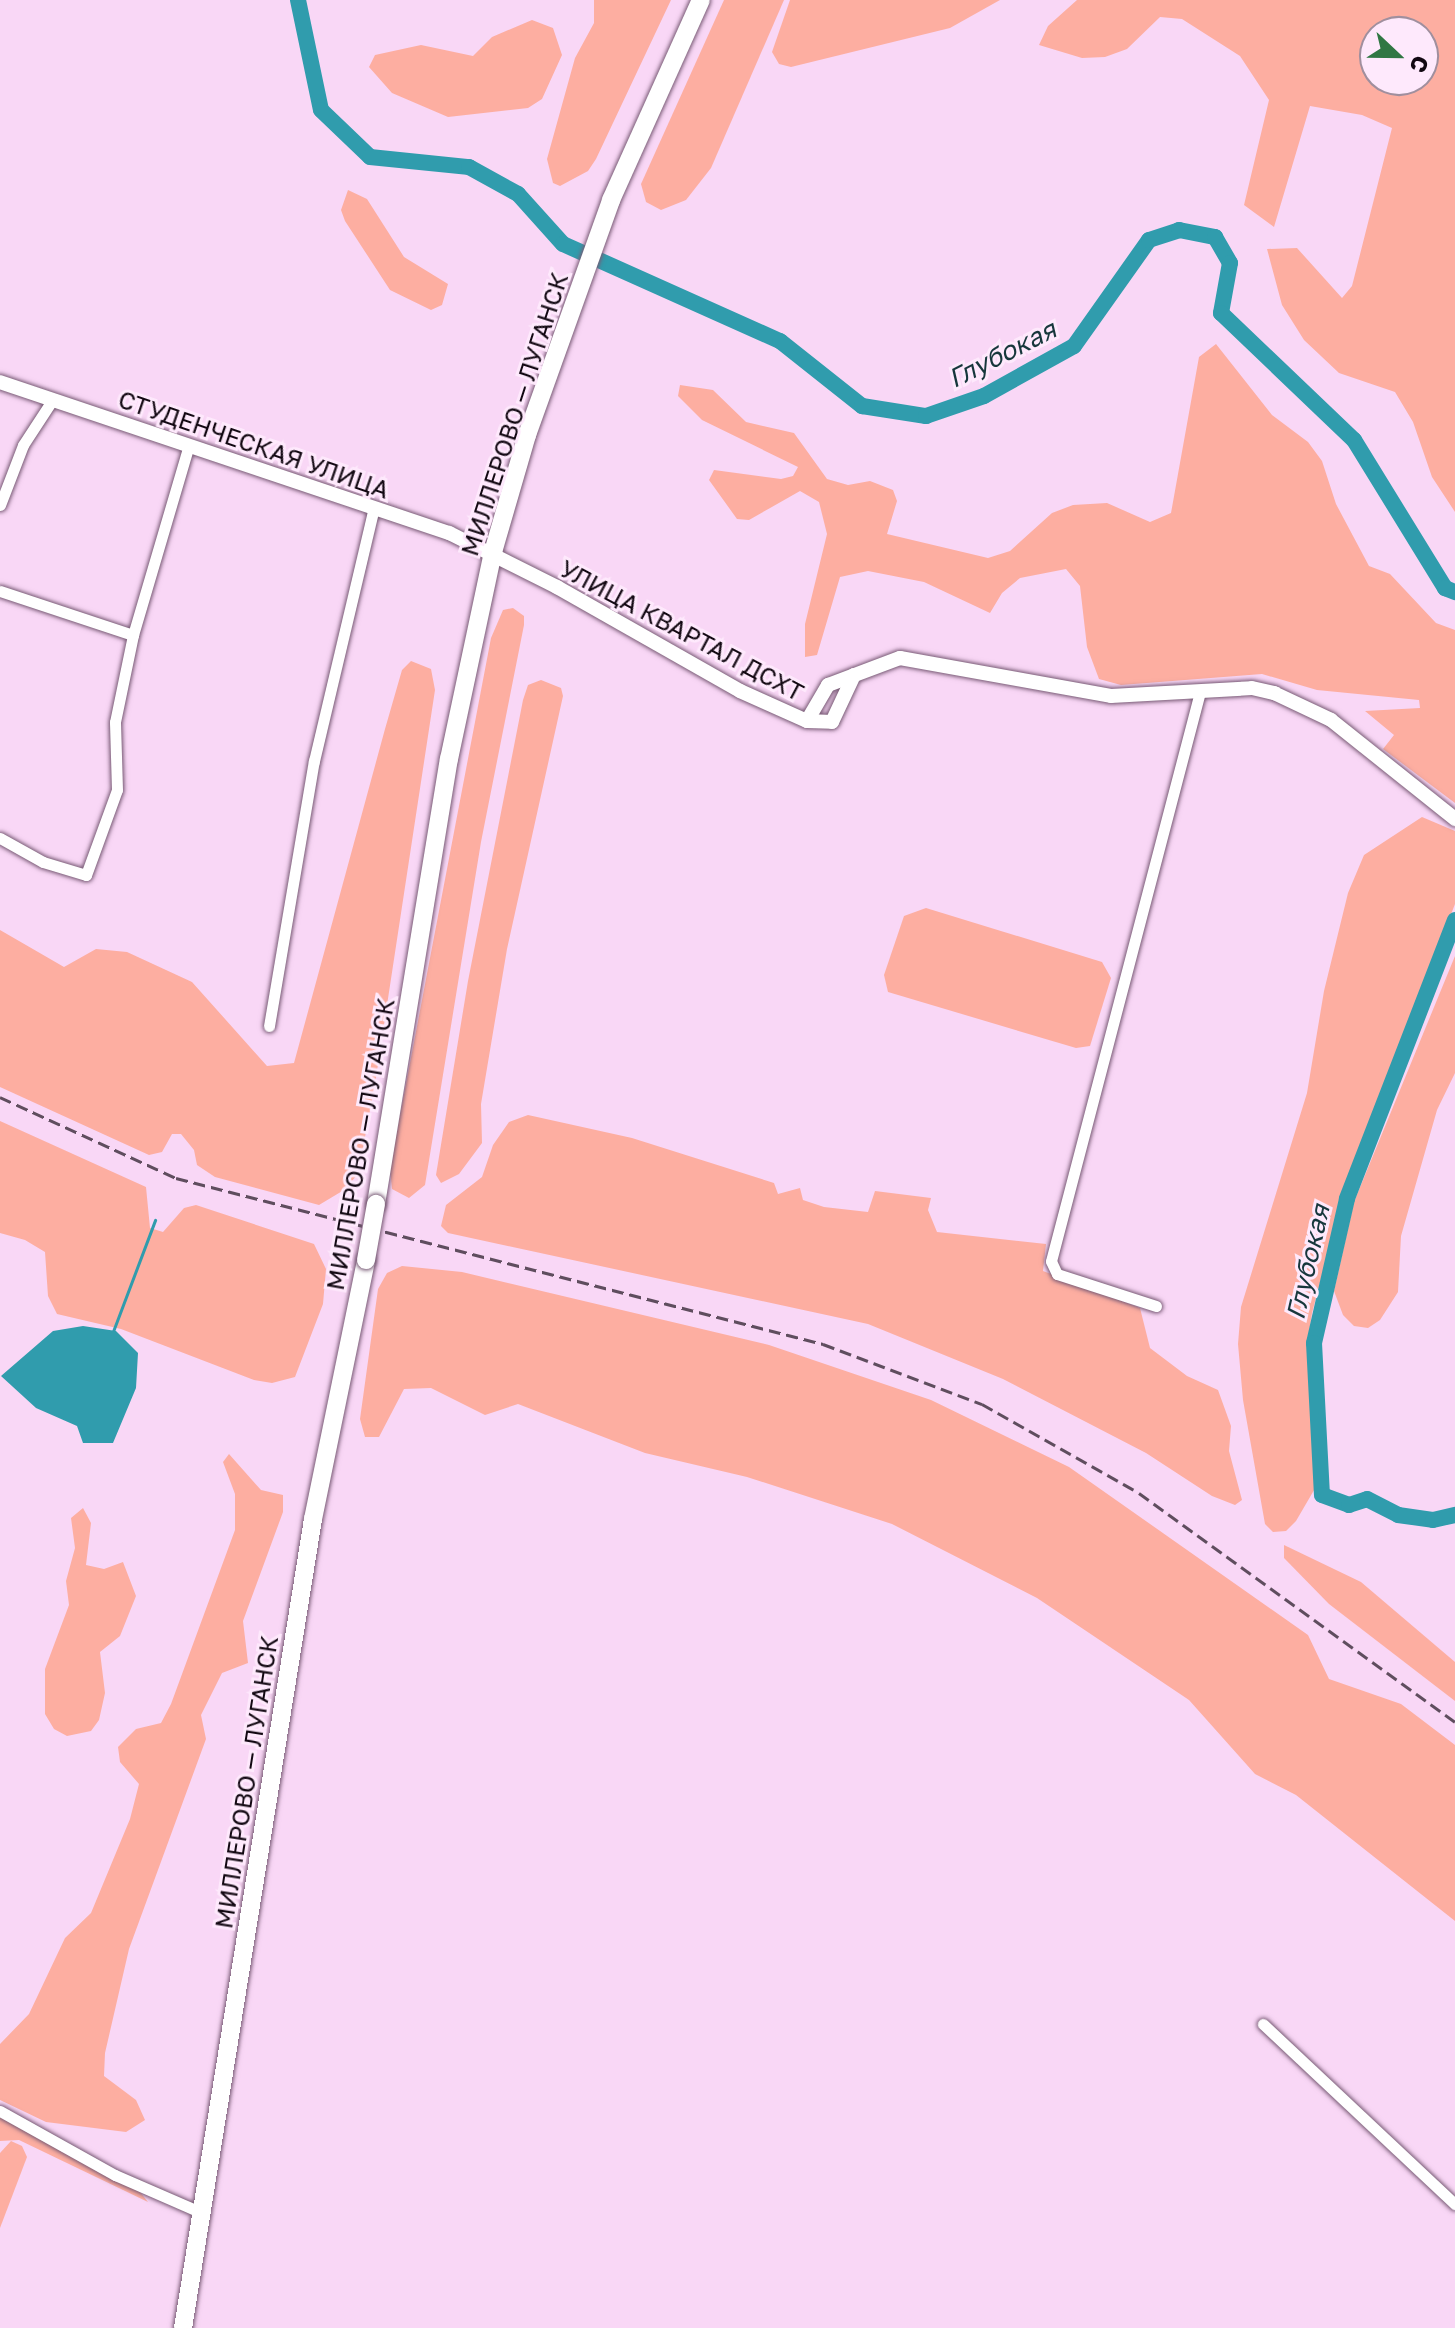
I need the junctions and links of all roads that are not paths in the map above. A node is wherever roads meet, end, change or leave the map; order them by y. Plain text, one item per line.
1 (701, 0) edge
2 (0, 382) edge
3 (53, 399) junction
4 (189, 445) junction
5 (0, 505) edge
6 (374, 508) junction
7 (493, 552) junction
8 (0, 591) edge
9 (133, 635) junction
10 (854, 675) junction
11 (1200, 692) junction
12 (807, 721) junction
13 (1455, 819) edge
14 (0, 838) edge
15 (269, 1026) dead end
16 (1156, 1306) dead end
17 (1263, 2024) dead end
18 (0, 2111) edge
19 (1455, 2204) edge
20 (200, 2212) junction
21 (183, 2328) edge

1 - 7 main road, МИЛЛЕРОВО — ЛУГАНСК
2 - 3 street, СТУДЕНЧЕСКАЯ УЛИЦА
3 - 4 street, СТУДЕНЧЕСКАЯ УЛИЦА
3 - 5 street
4 - 6 street, СТУДЕНЧЕСКАЯ УЛИЦА
4 - 9 street
6 - 7 street, СТУДЕНЧЕСКАЯ УЛИЦА
6 - 15 street
7 - 12 street, УЛИЦА КВАРТАЛ ДСХТ
7 - 20 main road, МИЛЛЕРОВО — ЛУГАНСК, bridge
8 - 9 street
9 - 14 street
10 - 11 street, УЛИЦА КВАРТАЛ ДСХТ
10 - 12 street, УЛИЦА КВАРТАЛ ДСХТ
10 - 12 street
11 - 13 street, УЛИЦА КВАРТАЛ ДСХТ
11 - 16 street
17 - 19 street
18 - 20 street
20 - 21 main road, МИЛЛЕРОВО — ЛУГАНСК

